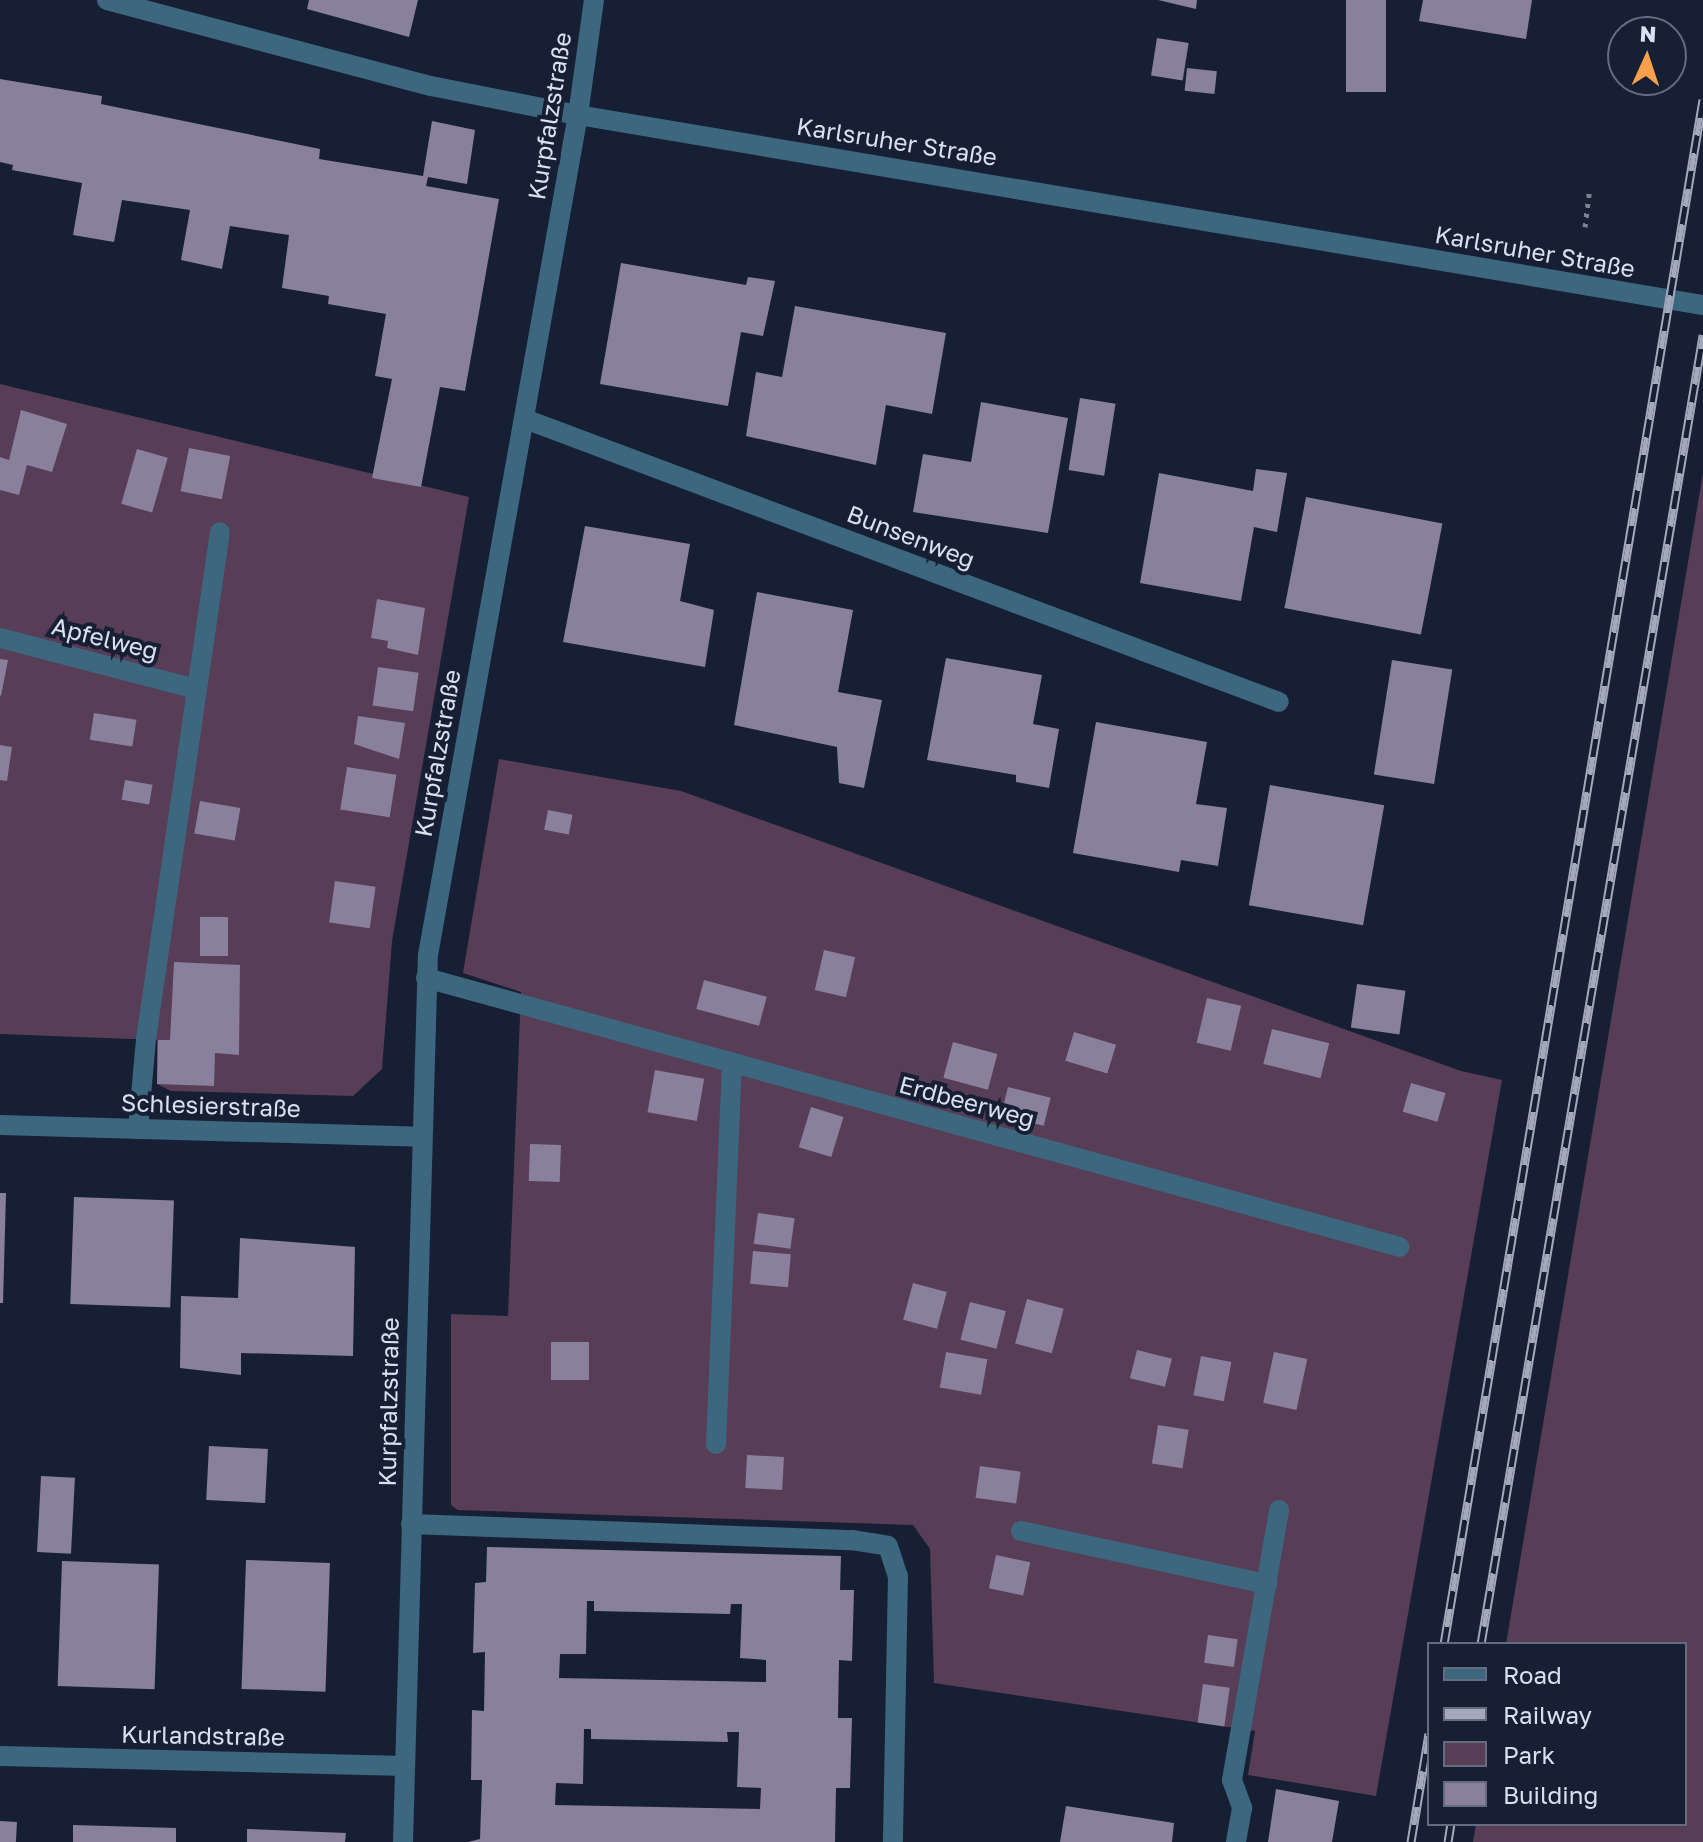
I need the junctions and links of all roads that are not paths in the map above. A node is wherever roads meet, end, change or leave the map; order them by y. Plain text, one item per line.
1 (107, 0) edge
2 (594, 0) edge
3 (578, 115) junction
4 (1694, 304) edge
5 (525, 419) junction
6 (220, 532) dead end
7 (0, 638) edge
8 (196, 689) junction
9 (1279, 702) dead end
10 (426, 978) junction
11 (732, 1064) junction
12 (0, 1125) edge
13 (138, 1129) junction
14 (420, 1137) junction
15 (1400, 1247) dead end
16 (716, 1444) dead end
17 (1279, 1510) dead end
18 (411, 1524) junction
19 (1021, 1531) dead end
20 (1267, 1584) junction
21 (0, 1756) edge
22 (405, 1766) junction
23 (403, 1842) edge
24 (893, 1842) edge
25 (1236, 1842) edge

1 - 3 street, Karlsruher Straße
2 - 3 street, Kurpfalzstraße
3 - 4 street, Karlsruher Straße
3 - 5 street, Kurpfalzstraße
5 - 9 street, Bunsenweg
5 - 10 street, Kurpfalzstraße
6 - 8 street
7 - 8 street, Apfelweg
8 - 13 street
10 - 11 street, Erdbeerweg
10 - 14 street, Kurpfalzstraße
11 - 15 street, Erdbeerweg
11 - 16 street
12 - 13 street, Schlesierstraße
13 - 14 street, Schlesierstraße
14 - 18 street, Kurpfalzstraße
17 - 20 street
18 - 22 street, Kurpfalzstraße
18 - 24 street
19 - 20 street
20 - 25 street
21 - 22 street, Kurlandstraße
22 - 23 street, Kurpfalzstraße

